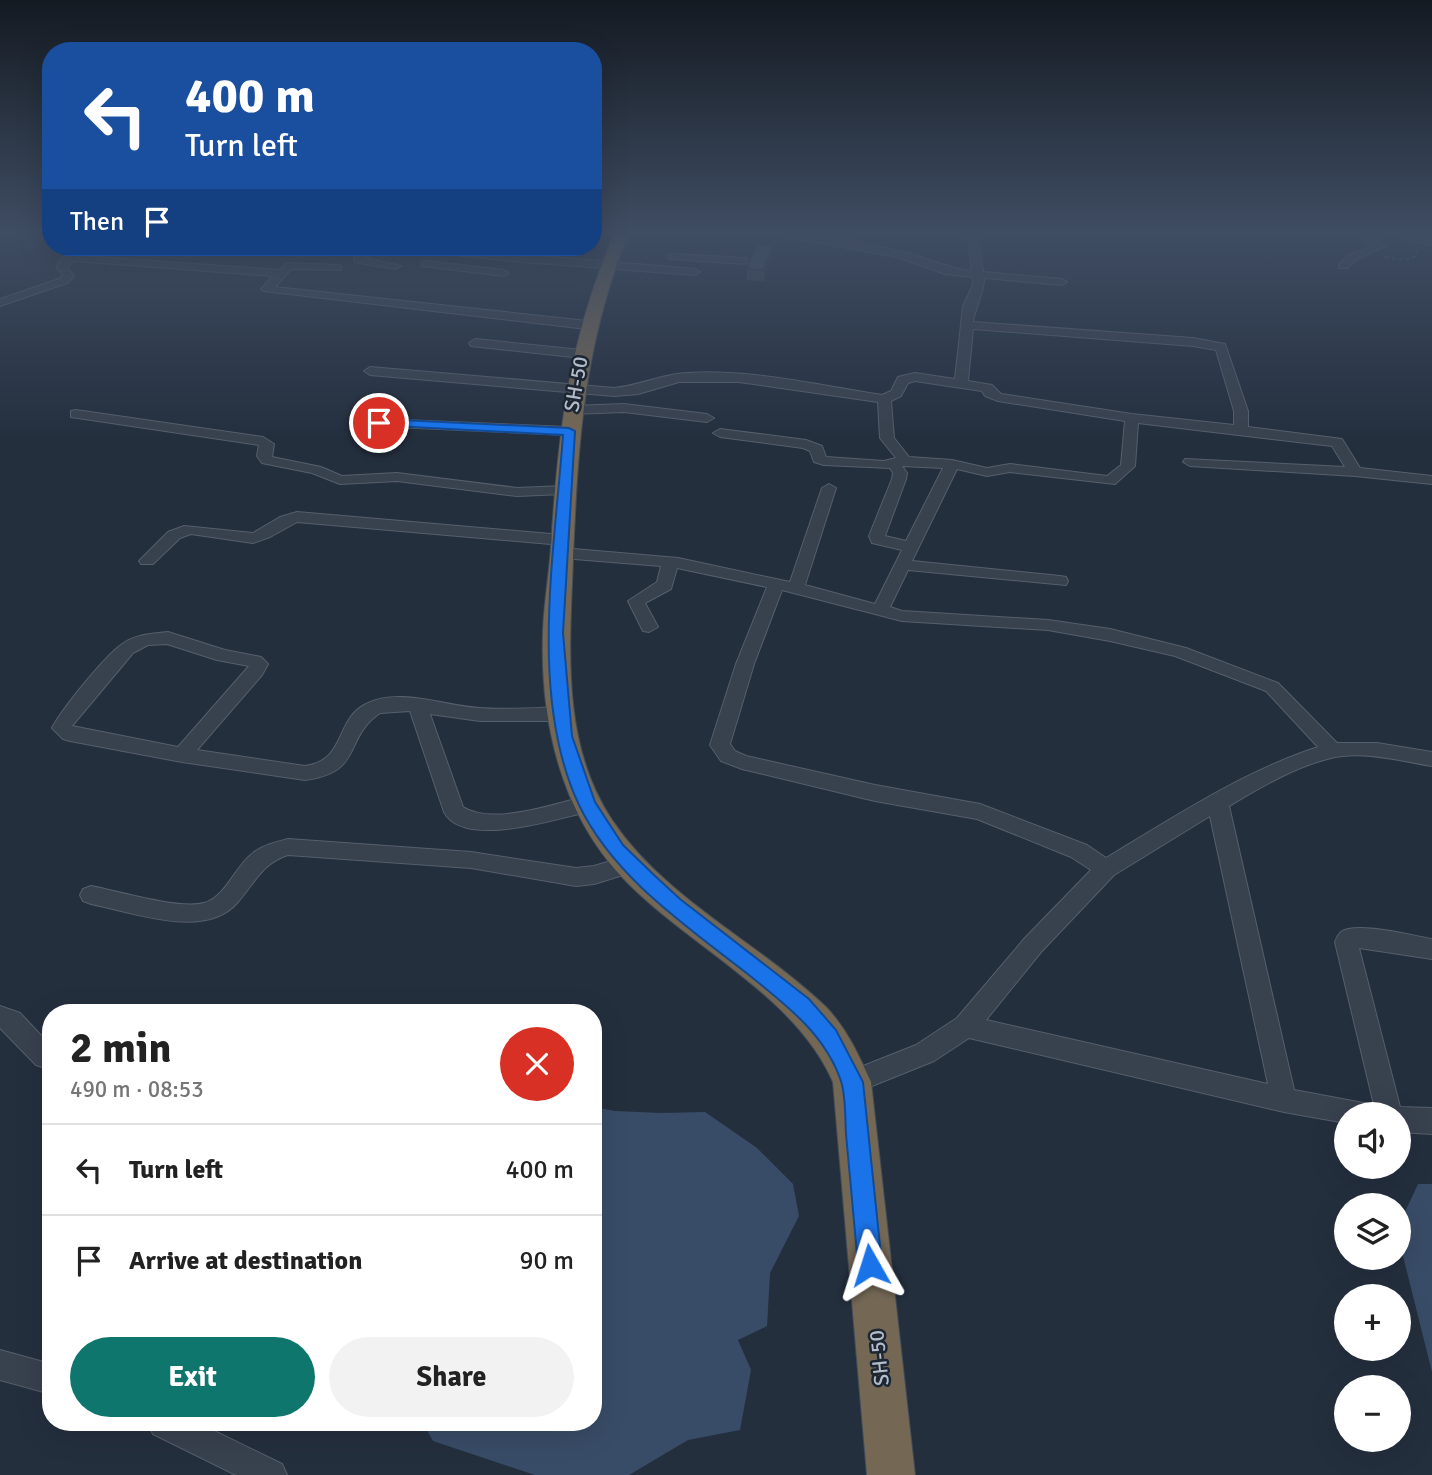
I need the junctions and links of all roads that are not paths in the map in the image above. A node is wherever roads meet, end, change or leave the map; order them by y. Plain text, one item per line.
1 (342, 301) edge
2 (600, 301) edge
3 (971, 301) edge
4 (967, 325) junction
5 (584, 339) junction
6 (475, 343) dead end
7 (370, 371) dead end
8 (961, 383) junction
9 (884, 398) junction
10 (572, 410) junction
11 (76, 414) dead end
12 (706, 418) dead end
13 (1132, 418) junction
14 (379, 423) dead end
15 (1241, 430) junction
16 (720, 433) dead end
17 (900, 462) junction
18 (1190, 462) dead end
19 (952, 464) junction
20 (1355, 472) junction
21 (1432, 481) edge
22 (829, 488) dead end
23 (563, 490) junction
24 (562, 546) junction
25 (911, 547) junction
26 (147, 561) dead end
27 (670, 562) junction
28 (902, 565) junction
29 (1060, 582) dead end
30 (776, 584) junction
31 (796, 588) junction
32 (879, 612) junction
33 (649, 627) dead end
34 (418, 708) junction
35 (560, 714) junction
36 (1332, 750) junction
37 (182, 755) junction
38 (1432, 759) edge
39 (587, 804) junction
40 (1218, 804) junction
41 (631, 863) junction
42 (1107, 869) junction
43 (91, 895) dead end
44 (1432, 949) edge
45 (0, 1017) edge
46 (967, 1026) junction
47 (42, 1054) edge
48 (852, 1082) junction
49 (1284, 1100) junction
50 (1387, 1102) edge
51 (1334, 1109) edge
52 (1411, 1119) edge
53 (1432, 1121) edge
54 (0, 1365) edge
55 (42, 1377) edge
56 (180, 1431) edge
57 (271, 1475) edge
58 (891, 1475) edge

1 - 5 street
2 - 5 highway, SH-50
3 - 4 street
4 - 8 street
4 - 15 street
5 - 6 street
5 - 10 highway, SH-50
7 - 10 street
8 - 9 street
8 - 13 street
9 - 10 street
9 - 17 street
10 - 12 street
10 - 14 street
10 - 23 highway, SH-50
11 - 23 street
13 - 15 street
13 - 19 street
15 - 20 street
16 - 17 street
17 - 19 street
17 - 25 street
18 - 20 street
19 - 25 street
20 - 21 street
22 - 31 street
23 - 24 highway, SH-50
24 - 26 street
24 - 27 street
24 - 35 highway, SH-50
25 - 28 street
27 - 30 street
27 - 33 street
28 - 29 street
28 - 32 street
30 - 31 street
30 - 42 street
31 - 32 street
32 - 36 street
34 - 35 street
34 - 37 street
34 - 39 street
35 - 39 highway, SH-50
36 - 38 street
36 - 40 street
37 - 37 street
39 - 41 highway, SH-50
40 - 42 street
40 - 49 street
41 - 43 street
41 - 48 highway, SH-50
42 - 46 street
44 - 50 street
45 - 47 street
46 - 48 street
46 - 49 street
48 - 58 highway, SH-50
49 - 51 street
52 - 53 street
54 - 55 street
56 - 57 street

